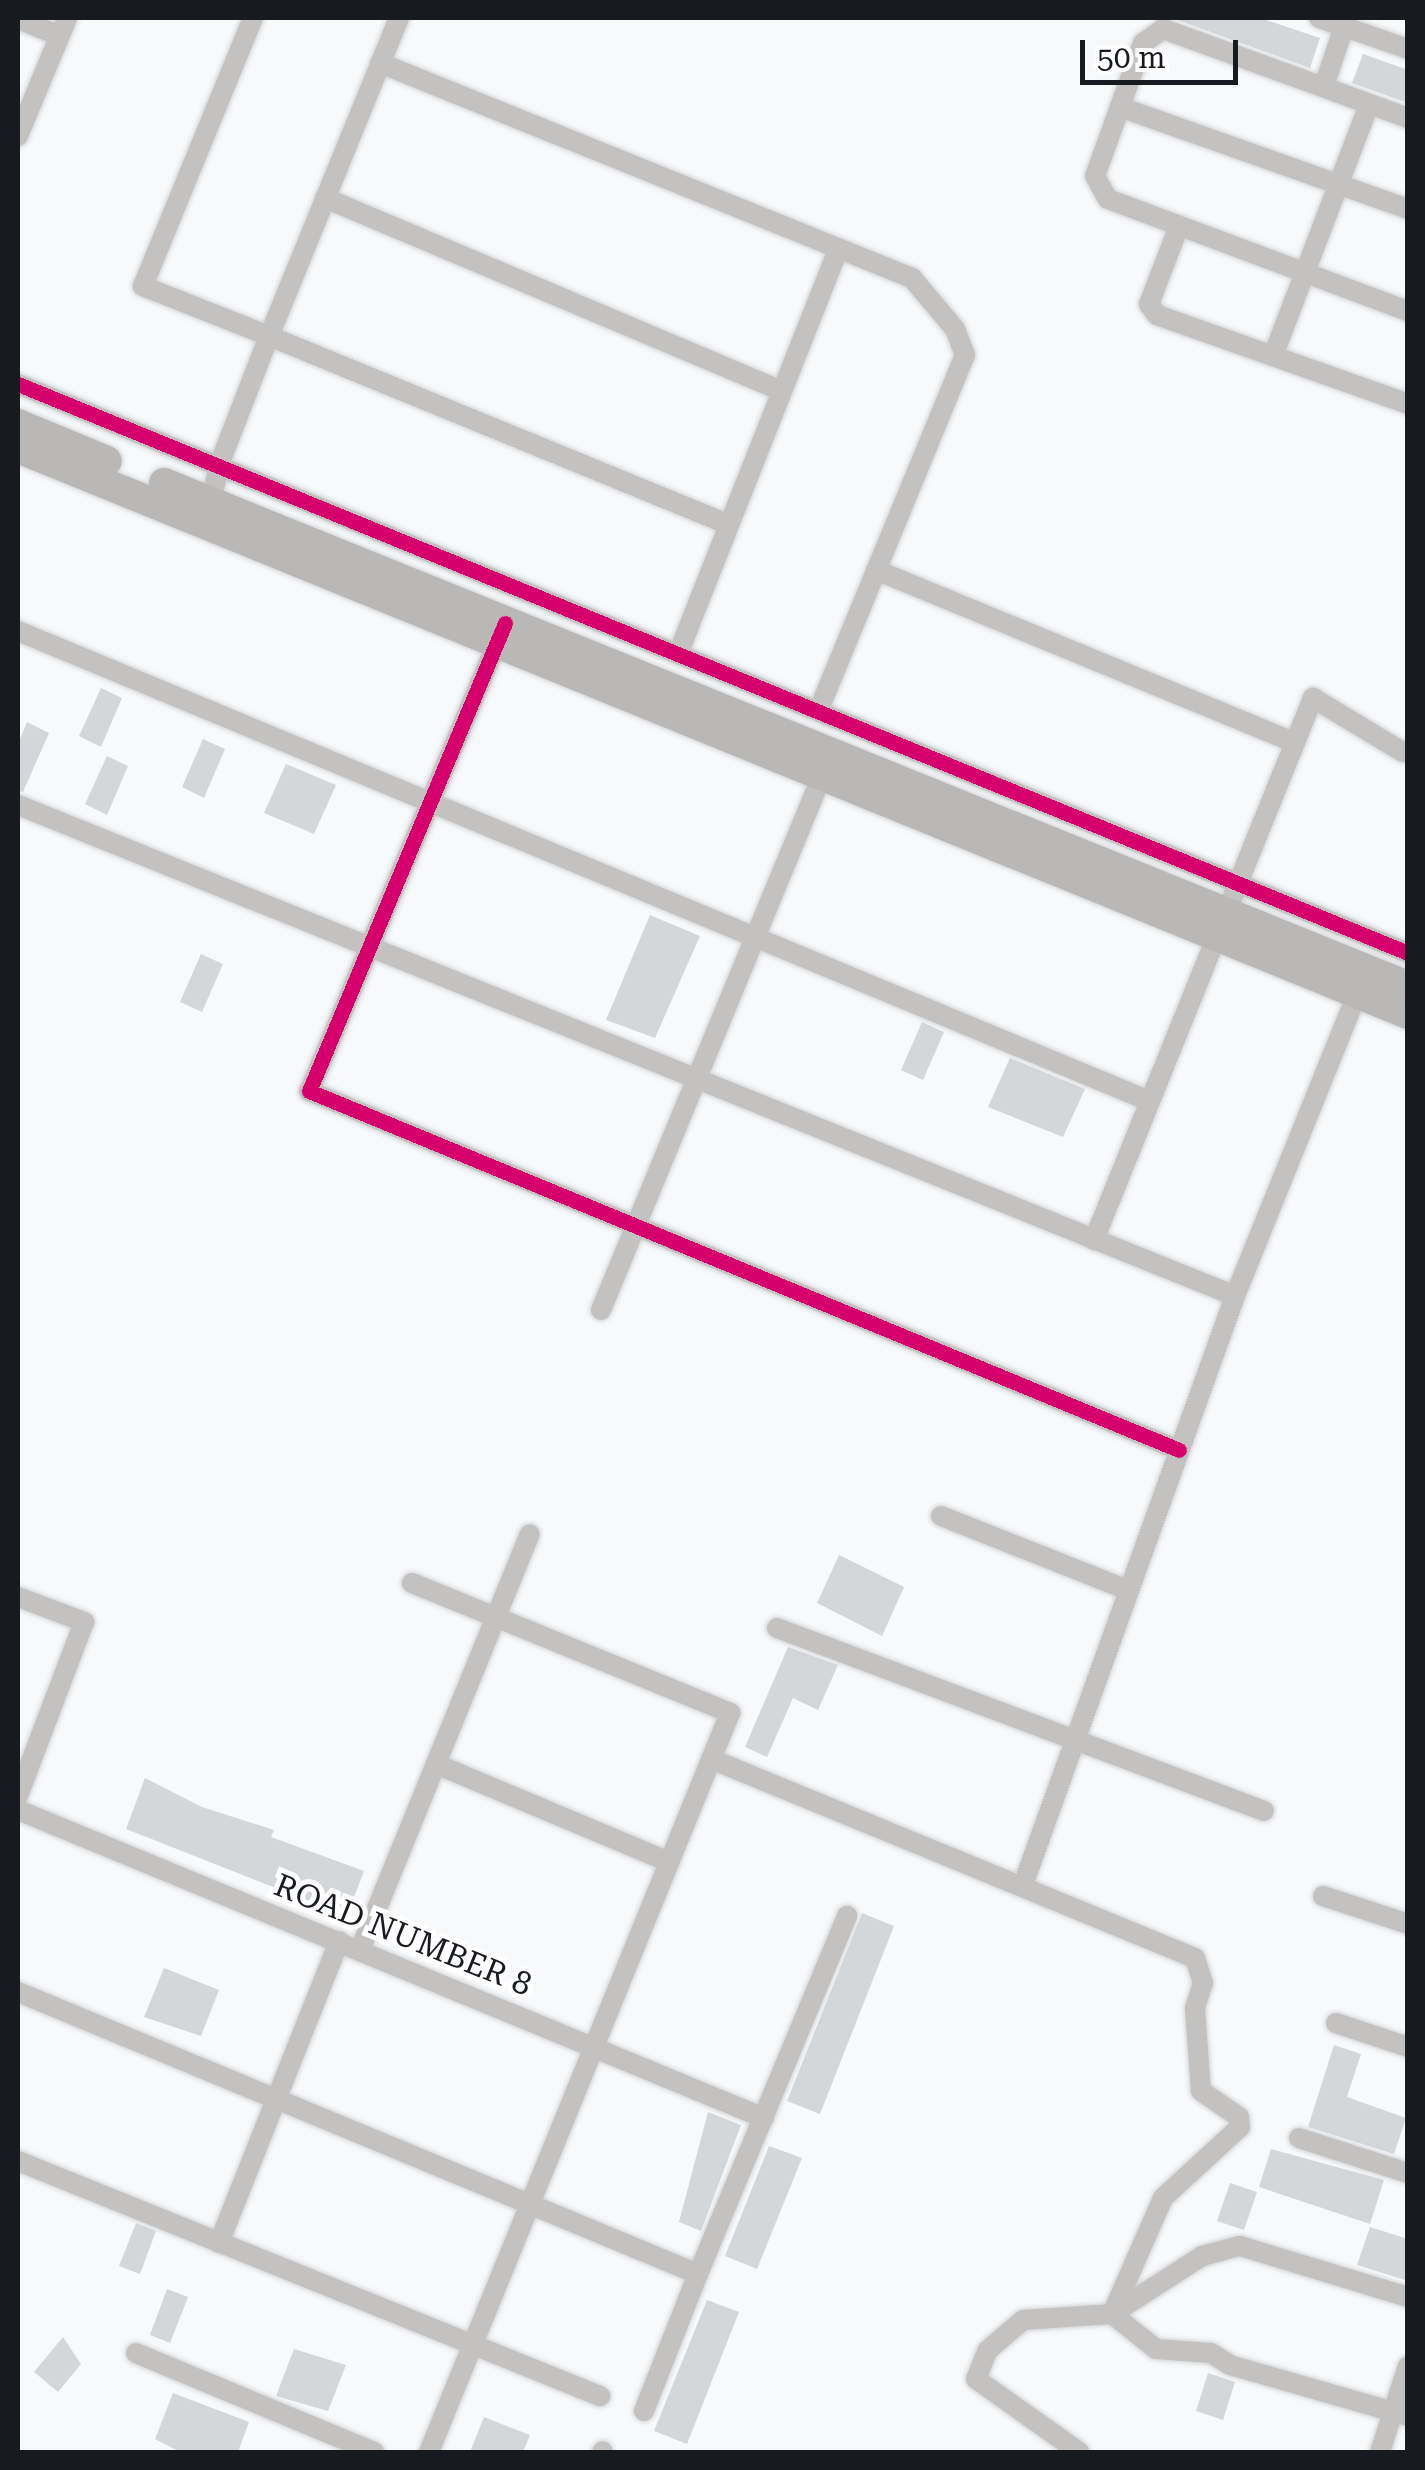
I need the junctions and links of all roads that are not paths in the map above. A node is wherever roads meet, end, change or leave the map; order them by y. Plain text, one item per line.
1 (253, 18) edge
2 (398, 18) edge
3 (1319, 18) edge
4 (18, 19) edge
5 (1346, 22) edge
6 (63, 27) edge
7 (1408, 49) edge
8 (380, 63) junction
9 (1325, 83) dead end
10 (1369, 104) junction
11 (1120, 107) junction
12 (1408, 118) edge
13 (18, 136) edge
14 (1339, 184) junction
15 (325, 198) junction
16 (1408, 209) edge
17 (1179, 226) junction
18 (837, 252) junction
19 (1306, 273) junction
20 (1408, 311) edge
21 (270, 336) junction
22 (1273, 356) junction
23 (18, 384) edge
24 (781, 391) junction
25 (1408, 404) edge
26 (18, 424) edge
27 (18, 448) edge
28 (218, 465) junction
29 (209, 513) junction
30 (729, 525) junction
31 (876, 570) junction
32 (18, 631) edge
33 (501, 633) junction
34 (678, 654) junction
35 (818, 710) junction
36 (1294, 742) junction
37 (1406, 749) edge
38 (827, 764) junction
39 (428, 801) junction
40 (18, 806) edge
41 (1238, 882) junction
42 (1220, 923) junction
43 (756, 938) junction
44 (368, 947) junction
45 (1408, 953) edge
46 (1362, 982) junction
47 (1408, 986) edge
48 (1408, 1014) edge
49 (697, 1080) junction
50 (1148, 1100) junction
51 (636, 1226) junction
52 (1094, 1240) junction
53 (1235, 1296) junction
54 (601, 1310) dead end
55 (1179, 1450) junction
56 (941, 1516) dead end
57 (530, 1534) dead end
58 (412, 1583) dead end
59 (1128, 1590) junction
60 (18, 1596) edge
61 (496, 1618) junction
62 (777, 1628) dead end
63 (1074, 1742) junction
64 (711, 1759) junction
65 (436, 1764) junction
66 (18, 1796) edge
67 (18, 1810) edge
68 (1264, 1811) dead end
69 (669, 1862) junction
70 (1023, 1885) junction
71 (1322, 1896) dead end
72 (847, 1916) dead end
73 (1408, 1924) edge
74 (339, 1942) junction
75 (360, 1950) junction
76 (18, 1992) edge
77 (1336, 2024) dead end
78 (594, 2046) junction
79 (1408, 2047) edge
80 (276, 2101) junction
81 (764, 2118) junction
82 (1299, 2138) dead end
83 (18, 2162) edge
84 (1408, 2173) edge
85 (529, 2206) junction
86 (219, 2242) junction
87 (698, 2274) junction
88 (1408, 2297) edge
89 (1112, 2314) junction
90 (473, 2345) junction
91 (136, 2353) dead end
92 (1408, 2366) edge
93 (600, 2396) dead end
94 (644, 2411) dead end
95 (1400, 2414) edge
96 (374, 2452) edge
97 (429, 2452) edge
98 (1079, 2452) edge
99 (1380, 2452) edge

1 - 21 street
2 - 8 street
3 - 5 street
4 - 6 street
5 - 7 street
5 - 9 street
6 - 13 street
8 - 15 street
8 - 18 street
10 - 11 street
10 - 12 street
10 - 14 street
11 - 14 street
11 - 17 street
14 - 16 street
14 - 19 street
15 - 21 street
15 - 24 street
17 - 19 street
17 - 22 street
18 - 24 street
18 - 31 street
19 - 20 street
19 - 22 street
21 - 28 street
21 - 30 street
22 - 25 street
23 - 28 street
24 - 30 street
26 - 29 street
27 - 29 street
28 - 29 street
28 - 34 street
29 - 33 street
30 - 34 street
31 - 35 street
31 - 36 street
32 - 39 street
33 - 38 street
33 - 39 street
34 - 35 street
35 - 41 street
36 - 37 street
36 - 41 street
38 - 42 street
38 - 43 street
39 - 43 street
39 - 44 street
40 - 44 street
41 - 42 street
41 - 45 street
42 - 46 street
42 - 50 street
43 - 49 street
43 - 50 street
44 - 49 street
44 - 51 street
46 - 47 street
46 - 48 street
46 - 53 street
49 - 51 street
49 - 52 street
50 - 52 street
51 - 54 street
51 - 55 street
52 - 53 street
53 - 55 street
55 - 59 street
56 - 59 street
57 - 61 street
58 - 61 street
59 - 63 street
60 - 66 street
61 - 64 street
61 - 65 street
62 - 63 street
63 - 68 street
63 - 70 street
64 - 69 street
64 - 70 street
65 - 69 street
65 - 75 street
67 - 74 street, ROAD NUMBER 8
69 - 78 street
70 - 89 street
71 - 73 street
72 - 81 street
74 - 75 street, ROAD NUMBER 8
74 - 80 street
75 - 78 street, ROAD NUMBER 8
76 - 80 street
77 - 79 street
78 - 81 street, ROAD NUMBER 8
78 - 85 street
80 - 85 street
80 - 86 street
81 - 87 street
82 - 84 street
83 - 86 street
85 - 87 street
85 - 90 street
86 - 90 street
87 - 94 street
88 - 89 street
89 - 95 street
89 - 98 street
90 - 93 street
90 - 97 street
91 - 96 street
92 - 95 street
95 - 99 street

